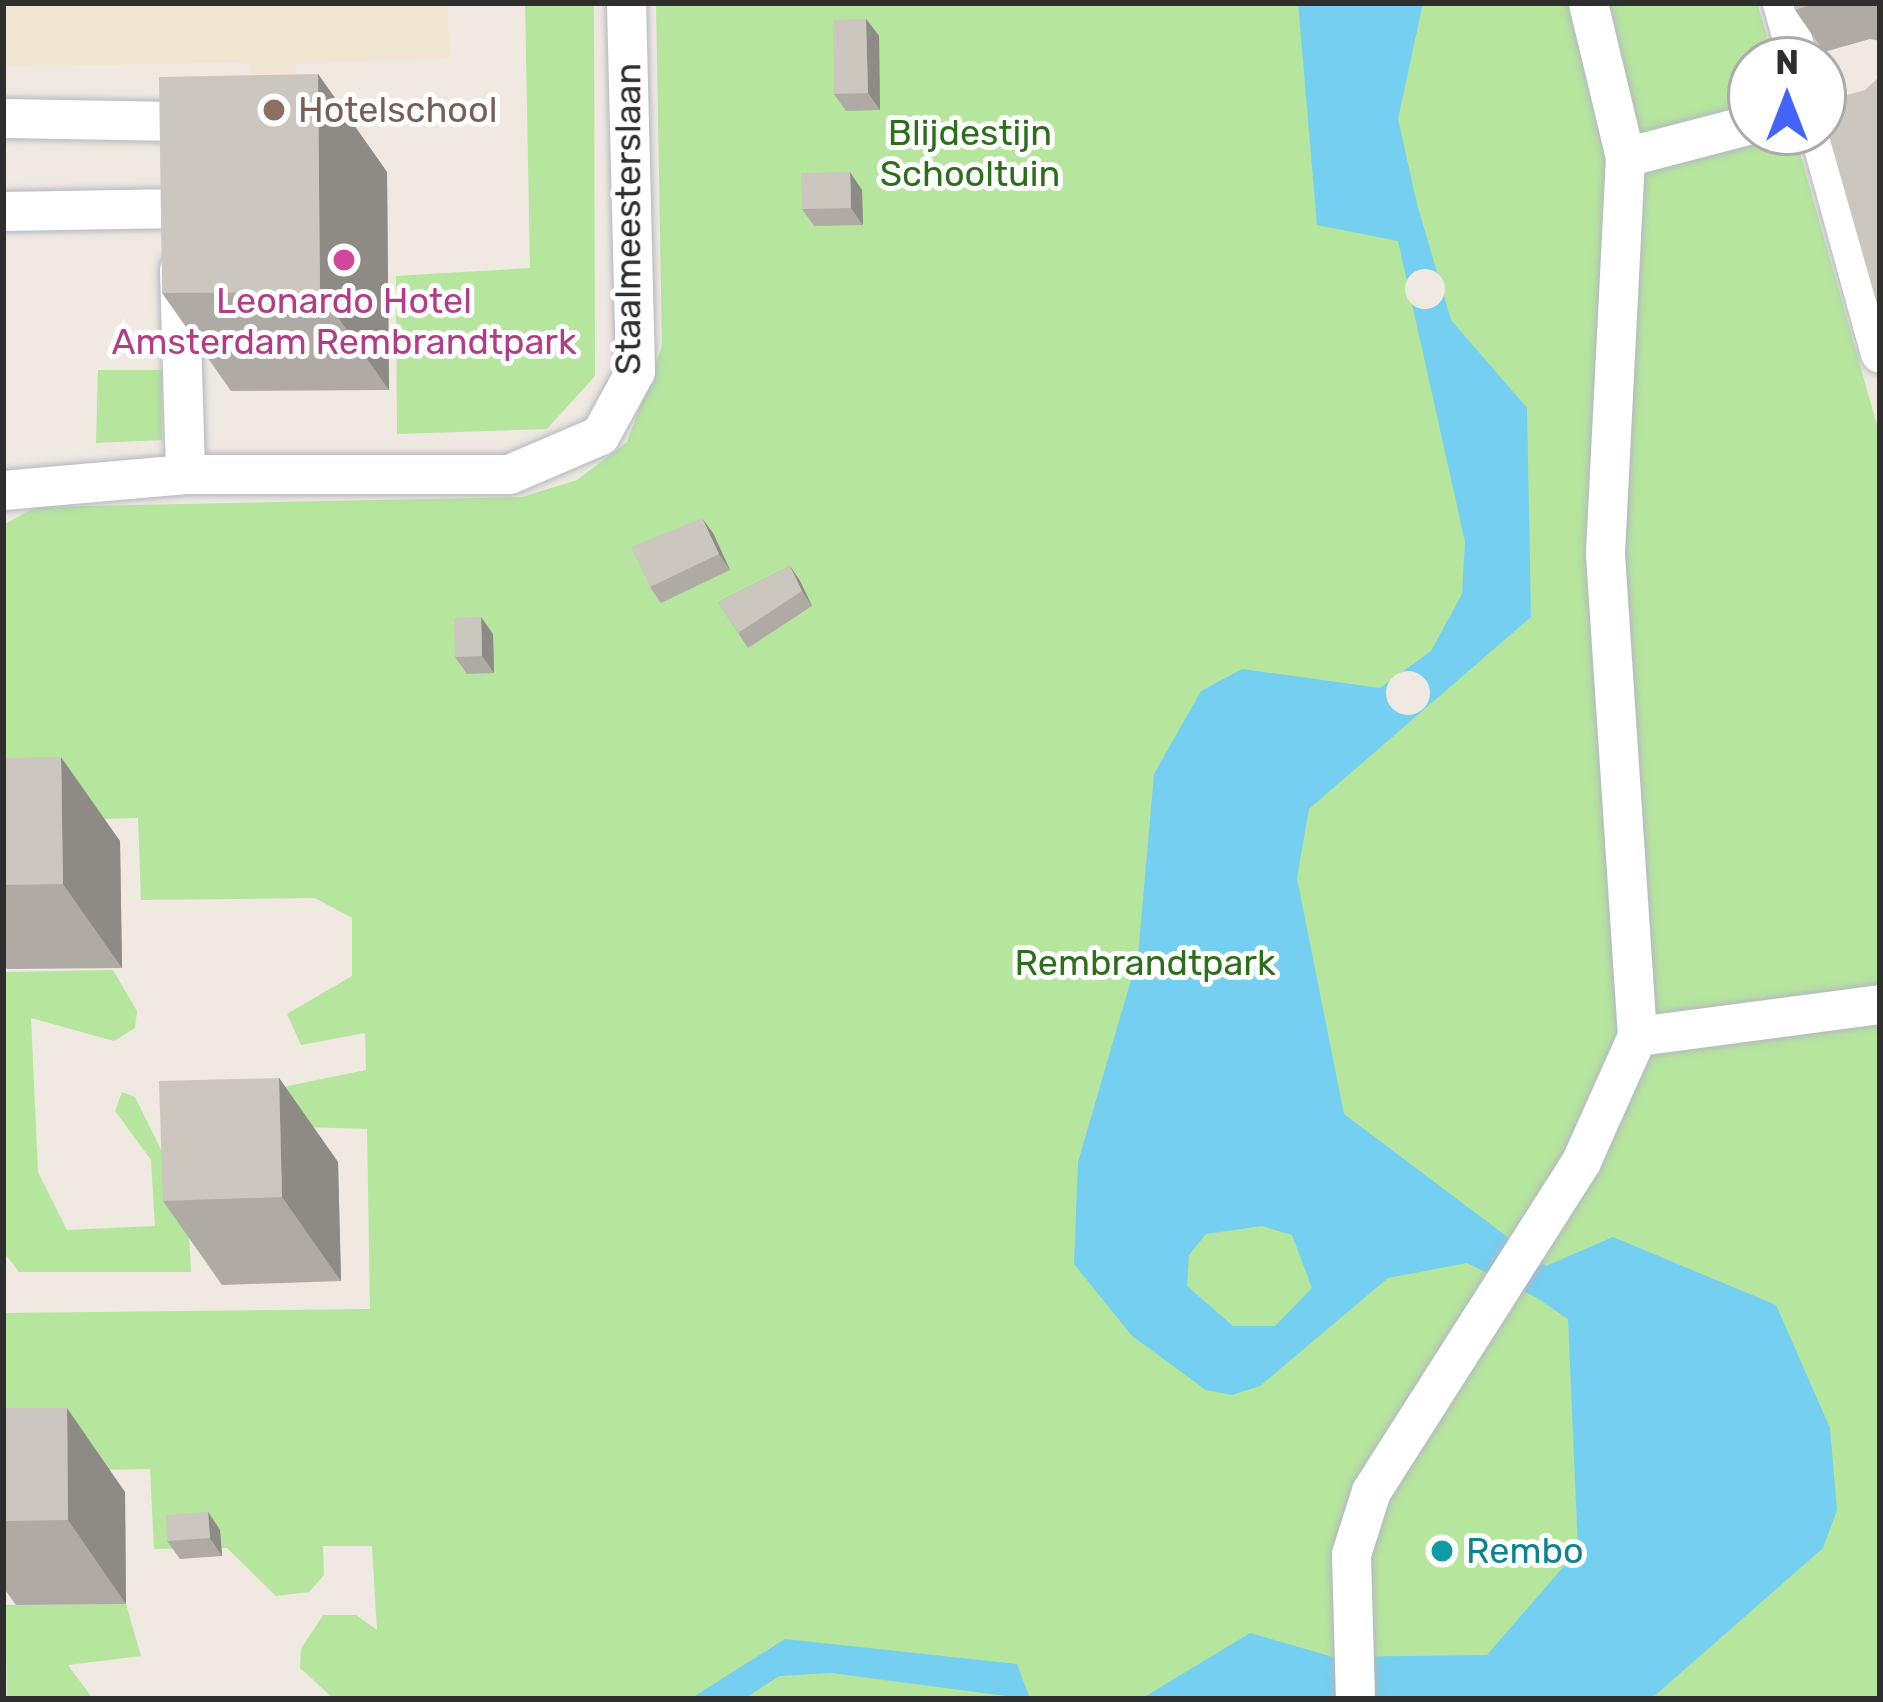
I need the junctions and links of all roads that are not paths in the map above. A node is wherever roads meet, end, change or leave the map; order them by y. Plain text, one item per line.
1 (626, 3) edge
2 (1588, 3) edge
3 (1782, 3) edge
4 (1791, 36) edge
5 (3, 118) edge
6 (1727, 130) edge
7 (1826, 156) edge
8 (1625, 157) junction
9 (178, 208) junction
10 (3, 211) edge
11 (1880, 353) edge
12 (185, 474) junction
13 (3, 490) edge
14 (1880, 1004) edge
15 (1637, 1036) junction
16 (1355, 1699) edge

1 - 12 street, Staalmeesterslaan
2 - 8 street
3 - 4 street
5 - 9 street
6 - 8 street
7 - 11 street
8 - 15 street
9 - 10 street
9 - 12 street
12 - 13 street, Staalmeesterslaan
14 - 15 street
15 - 16 street

